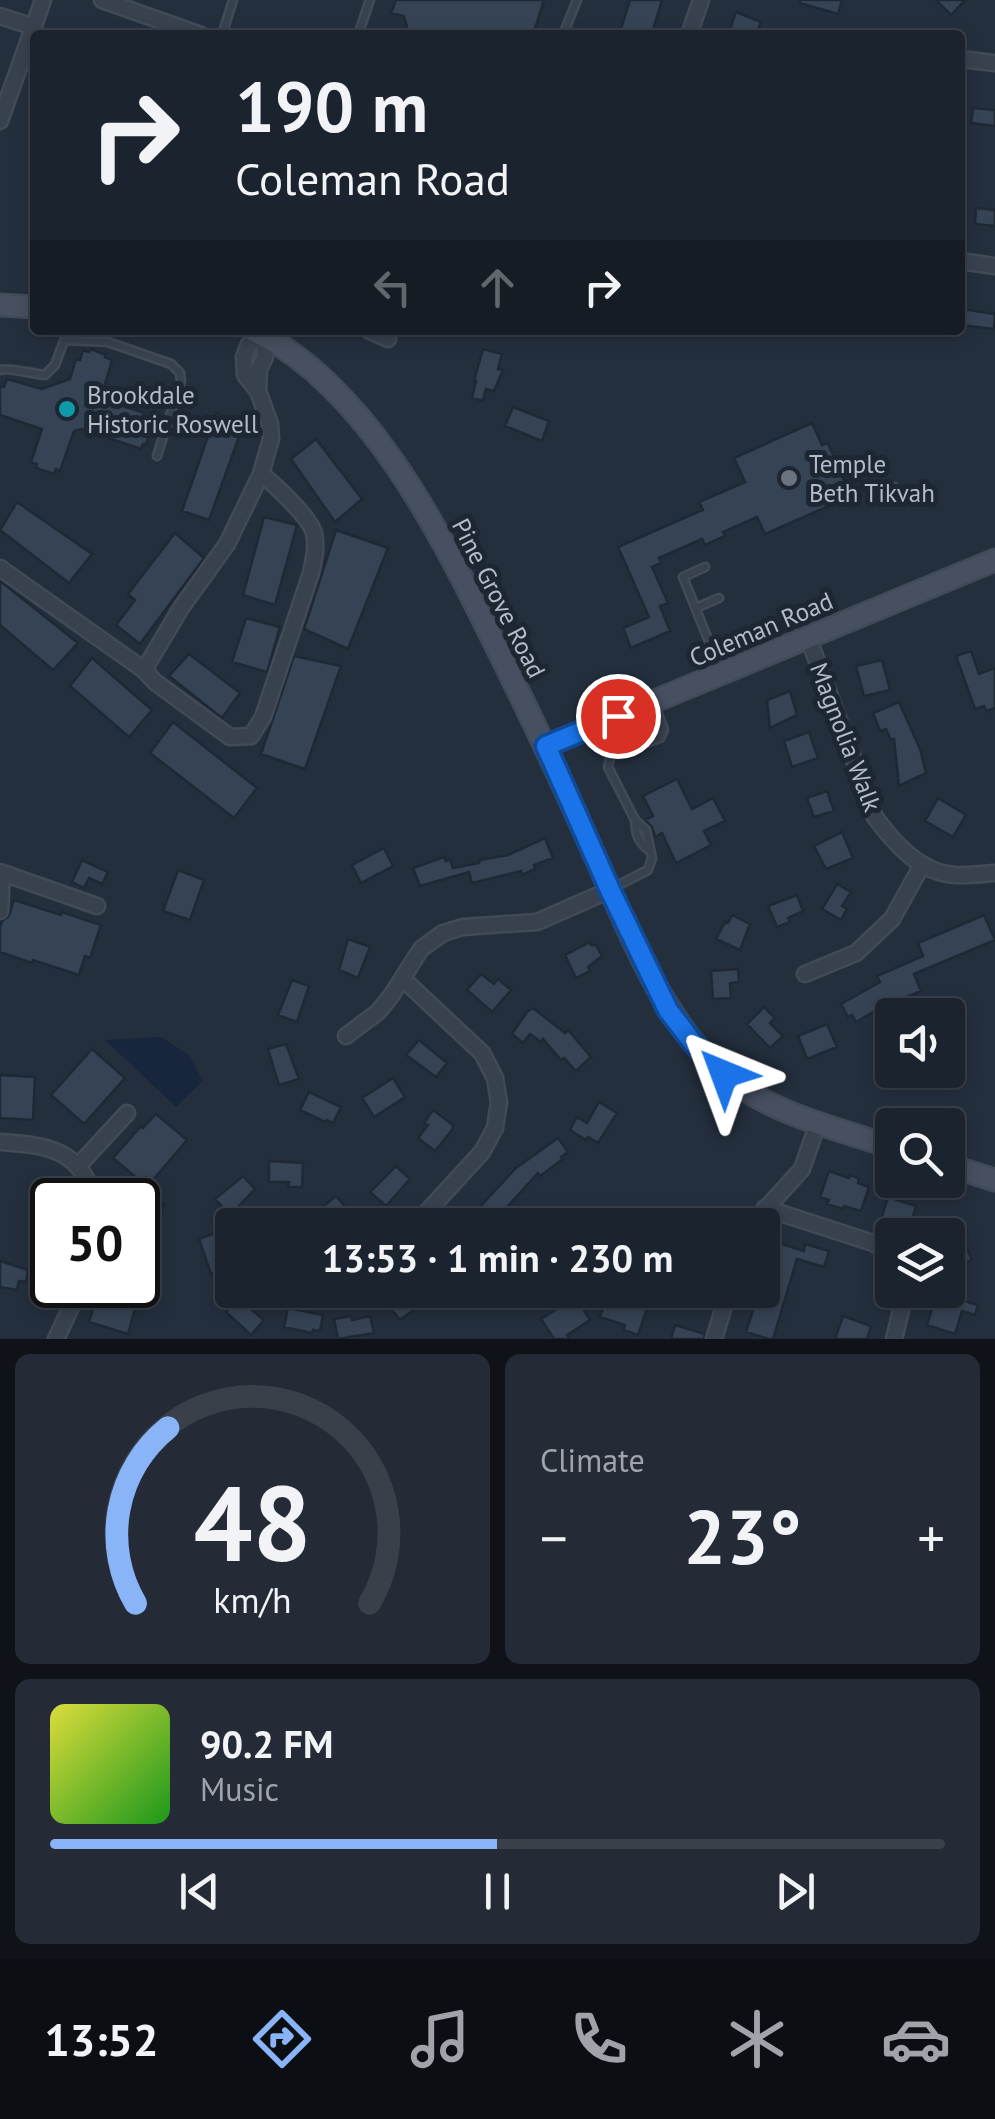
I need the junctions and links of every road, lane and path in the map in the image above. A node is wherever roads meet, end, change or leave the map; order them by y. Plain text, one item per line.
1 (43, 0) edge
2 (102, 0) edge
3 (232, 0) edge
4 (370, 0) edge
5 (576, 0) edge
6 (700, 0) edge
7 (0, 16) edge
8 (34, 27) junction
9 (33, 30) edge
10 (187, 30) edge
11 (223, 30) edge
12 (360, 30) edge
13 (565, 30) edge
14 (691, 30) edge
15 (30, 38) edge
16 (965, 60) edge
17 (995, 63) edge
18 (0, 121) edge
19 (965, 261) edge
20 (995, 266) edge
21 (0, 305) edge
22 (30, 307) edge
23 (67, 335) edge
24 (261, 335) edge
25 (265, 335) edge
26 (378, 335) edge
27 (66, 340) junction
28 (388, 340) dead end
29 (0, 370) edge
30 (158, 456) dead end
31 (260, 474) junction
32 (894, 488) dead end
33 (874, 496) dead end
34 (995, 560) edge
35 (705, 566) dead end
36 (0, 568) edge
37 (720, 598) dead end
38 (696, 608) junction
39 (808, 637) junction
40 (144, 670) junction
41 (721, 673) junction
42 (654, 701) junction
43 (546, 746) junction
44 (922, 865) junction
45 (1, 872) edge
46 (995, 873) edge
47 (610, 890) junction
48 (97, 906) dead end
49 (0, 911) edge
50 (804, 974) dead end
51 (402, 979) junction
52 (346, 1036) dead end
53 (127, 1114) dead end
54 (818, 1123) junction
55 (875, 1141) edge
56 (0, 1142) edge
57 (79, 1166) junction
58 (965, 1170) edge
59 (84, 1178) edge
60 (995, 1180) edge
61 (431, 1208) edge
62 (766, 1208) edge
63 (780, 1213) edge
64 (875, 1244) edge
65 (72, 1308) edge
66 (723, 1308) edge
67 (902, 1308) edge
68 (56, 1339) edge
69 (714, 1339) edge
70 (894, 1339) edge

1 - 8 street
2 - 10 street
3 - 11 lane
4 - 12 lane
5 - 13 lane
6 - 14 street
7 - 8 street
8 - 9 street
15 - 18 street
16 - 17 street
19 - 20 street
21 - 22 main road
23 - 27 lane
24 - 31 street
25 - 43 main road, Pine Grove Road
26 - 28 street
27 - 29 lane
27 - 30 lane
31 - 40 street
31 - 40 street
32 - 33 lane
34 - 39 main road, Coleman Road
35 - 38 lane
36 - 40 street
37 - 38 lane
38 - 41 lane
39 - 41 main road, Coleman Road
39 - 44 street, Magnolia Walk
41 - 42 main road, Coleman Road
42 - 43 main road, Coleman Road
42 - 47 lane
43 - 47 main road, Pine Grove Road
44 - 46 street
44 - 50 street
45 - 48 street
45 - 49 street
47 - 51 street
47 - 54 main road, Pine Grove Road
51 - 52 street
51 - 61 street
53 - 57 street
54 - 55 main road, Pine Grove Road
54 - 62 street
56 - 57 street
57 - 59 street
58 - 60 main road
63 - 64 street
65 - 68 street
66 - 69 street
67 - 70 street

